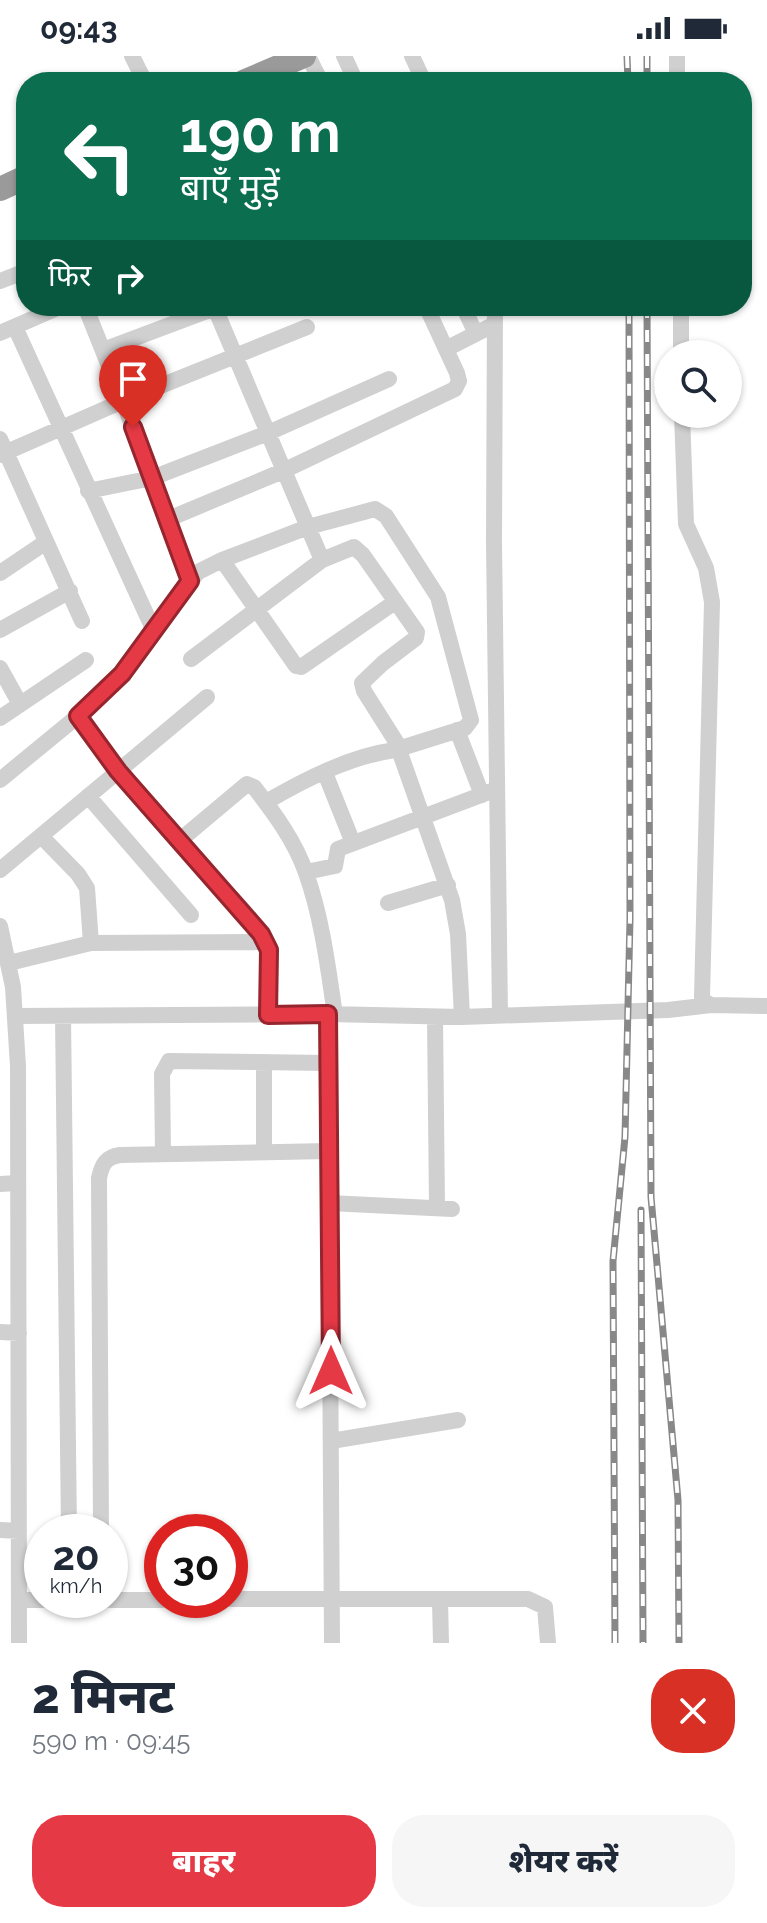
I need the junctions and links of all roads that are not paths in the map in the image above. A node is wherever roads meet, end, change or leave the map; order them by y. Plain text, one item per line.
1 (293, 58) edge
2 (264, 72) edge
3 (309, 72) edge
4 (39, 316) edge
5 (89, 316) edge
6 (192, 316) edge
7 (219, 316) edge
8 (431, 316) edge
9 (468, 316) edge
10 (495, 316) edge
11 (681, 316) edge
12 (495, 324) junction
13 (307, 327) dead end
14 (7, 330) edge
15 (476, 334) junction
16 (681, 340) edge
17 (446, 349) junction
18 (103, 350) junction
19 (237, 357) junction
20 (389, 379) dead end
21 (123, 401) junction
22 (682, 428) edge
23 (62, 429) junction
24 (268, 433) junction
25 (2, 449) edge
26 (283, 471) junction
27 (152, 478) junction
28 (88, 491) junction
29 (166, 520) junction
30 (308, 527) junction
31 (46, 542) junction
32 (222, 560) junction
33 (322, 560) junction
34 (0, 573) edge
35 (190, 581) junction
36 (70, 591) junction
37 (395, 602) junction
38 (257, 607) junction
39 (82, 621) dead end
40 (0, 630) edge
41 (154, 631) junction
42 (191, 659) dead end
43 (86, 660) dead end
44 (0, 668) edge
45 (207, 697) dead end
46 (20, 704) junction
47 (78, 716) junction
48 (0, 718) edge
49 (457, 730) junction
50 (397, 749) junction
51 (118, 771) junction
52 (325, 773) junction
53 (0, 780) edge
54 (489, 792) junction
55 (88, 796) junction
56 (266, 802) junction
57 (422, 817) junction
58 (41, 836) junction
59 (353, 843) junction
60 (182, 844) junction
61 (0, 870) edge
62 (306, 872) junction
63 (448, 885) junction
64 (388, 903) dead end
65 (191, 915) dead end
66 (0, 927) edge
67 (266, 942) junction
68 (91, 943) junction
69 (9, 963) junction
70 (711, 1005) junction
71 (767, 1006) edge
72 (332, 1014) junction
73 (268, 1015) junction
74 (16, 1016) junction
75 (63, 1016) junction
76 (500, 1016) junction
77 (435, 1017) junction
78 (462, 1017) junction
79 (264, 1062) junction
80 (329, 1063) junction
81 (0, 1066) edge
82 (18, 1066) junction
83 (329, 1151) junction
84 (264, 1152) junction
85 (163, 1154) junction
86 (8, 1184) edge
87 (329, 1203) junction
88 (0, 1332) edge
89 (19, 1333) junction
90 (458, 1420) dead end
91 (331, 1441) junction
92 (69, 1514) edge
93 (101, 1514) edge
94 (0, 1530) edge
95 (19, 1531) junction
96 (248, 1599) edge
97 (332, 1599) junction
98 (440, 1600) junction
99 (24, 1605) edge
100 (19, 1607) junction
101 (0, 1614) edge
102 (19, 1643) edge
103 (332, 1643) edge
104 (441, 1643) edge
105 (548, 1643) edge

1 - 2 highway
1 - 3 street
4 - 14 street
5 - 18 street
6 - 18 street
7 - 19 street
8 - 17 street
9 - 15 street
10 - 12 street
11 - 16 street
12 - 15 street
12 - 54 street
13 - 19 street
14 - 23 street
15 - 17 street
17 - 26 street
18 - 21 street
19 - 21 street
19 - 24 street
20 - 24 street
21 - 23 street
21 - 27 street
22 - 70 street
23 - 25 street
23 - 28 street
24 - 26 street
24 - 27 street
25 - 31 street
26 - 29 street
26 - 30 street
27 - 28 street
27 - 29 street
28 - 41 street
29 - 35 street
30 - 32 street
30 - 33 street
30 - 49 street
31 - 34 street
31 - 36 street
32 - 35 street
32 - 38 street
33 - 37 street
33 - 38 street
35 - 41 street
36 - 39 street
36 - 40 street
37 - 38 street
37 - 50 street
38 - 42 street
41 - 47 street
43 - 46 street
44 - 46 street
45 - 51 street
46 - 48 street
47 - 51 street
47 - 53 street
49 - 50 street
49 - 54 street
50 - 52 street
50 - 57 street
51 - 55 street
51 - 60 street
52 - 56 street
52 - 59 street
54 - 57 street
54 - 76 street
55 - 58 street
55 - 65 street
56 - 60 street
56 - 62 street
57 - 59 street
57 - 63 street
58 - 61 street
58 - 68 street
59 - 62 street
60 - 67 street
62 - 72 street
63 - 64 street
63 - 78 street
66 - 69 street
67 - 68 street
67 - 73 street
68 - 69 street
69 - 74 street
70 - 71 street
70 - 76 street
72 - 73 street
72 - 77 street
72 - 80 street
73 - 75 street
74 - 75 street
74 - 82 street
75 - 92 street
76 - 78 street
77 - 78 street
77 - 87 street
79 - 80 street
79 - 84 street
79 - 85 street
80 - 83 street
81 - 82 street
82 - 86 street
83 - 84 street
83 - 87 street
84 - 85 street
85 - 93 street
86 - 89 street
87 - 91 street
88 - 89 street
89 - 95 street
90 - 91 street
91 - 97 street
94 - 95 street
95 - 100 street
96 - 97 street
97 - 98 street
97 - 103 street
98 - 104 street
98 - 105 street
99 - 100 street
100 - 101 street
100 - 102 street

